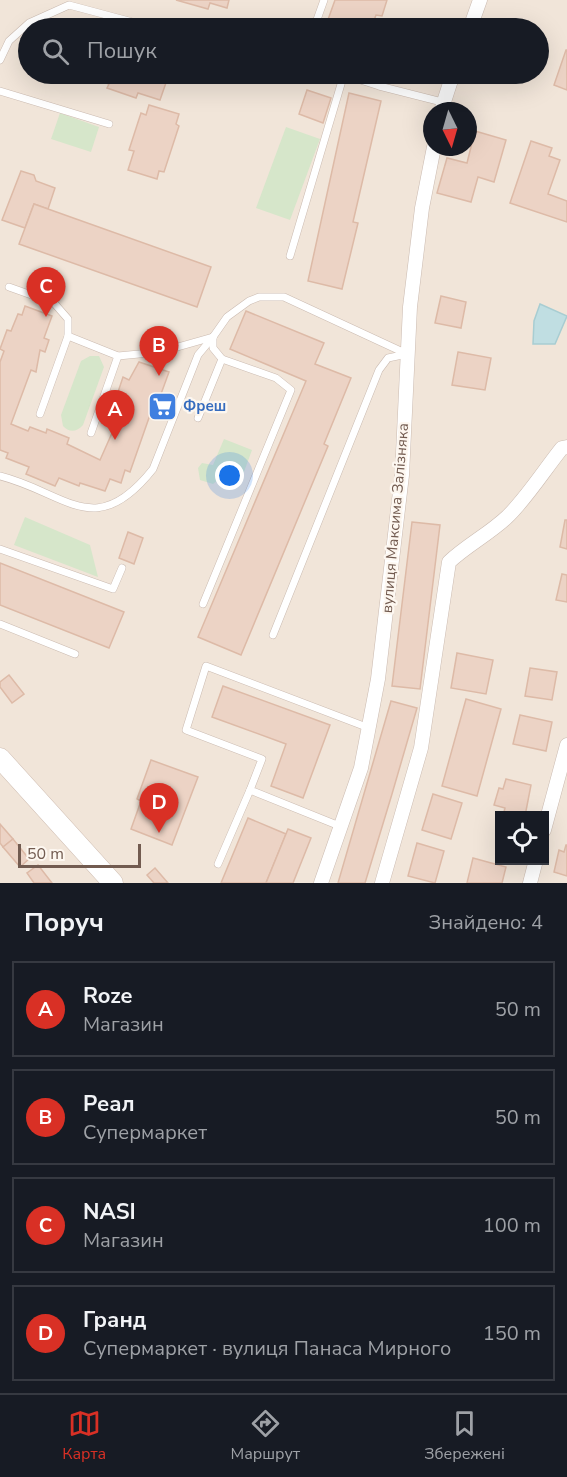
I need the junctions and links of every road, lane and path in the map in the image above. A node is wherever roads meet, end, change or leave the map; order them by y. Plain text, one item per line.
1 (324, 0) edge
2 (480, 0) edge
3 (40, 18) edge
4 (118, 18) edge
5 (318, 18) edge
6 (474, 18) edge
7 (18, 33) edge
8 (0, 60) edge
9 (340, 84) edge
10 (373, 84) edge
11 (449, 84) edge
12 (0, 91) edge
13 (426, 102) edge
14 (443, 102) edge
15 (109, 124) dead end
16 (432, 156) edge
17 (290, 256) dead end
18 (9, 287) dead end
19 (68, 336) junction
20 (213, 337) junction
21 (407, 354) junction
22 (118, 356) junction
23 (222, 359) junction
24 (40, 414) dead end
25 (198, 418) dead end
26 (91, 433) dead end
27 (567, 447) edge
28 (0, 476) edge
29 (0, 549) edge
30 (122, 568) dead end
31 (203, 604) dead end
32 (0, 624) edge
33 (273, 635) dead end
34 (75, 654) dead end
35 (369, 728) junction
36 (567, 745) edge
37 (0, 758) edge
38 (250, 789) junction
39 (549, 812) edge
40 (342, 827) junction
41 (218, 864) dead end
42 (535, 865) edge
43 (113, 883) edge
44 (321, 883) edge
45 (382, 883) edge
46 (530, 883) edge

1 - 5 lane
2 - 6 street
3 - 4 lane
7 - 8 lane
9 - 17 lane
10 - 13 lane
11 - 14 street
12 - 15 lane
16 - 21 street, вулиця Максима Залізняка
18 - 19 lane
19 - 22 lane
19 - 24 lane
20 - 21 lane
20 - 22 lane
20 - 23 lane
20 - 28 lane
21 - 33 lane
21 - 35 street, вулиця Максима Залізняка
22 - 26 lane
23 - 25 lane
23 - 31 lane
27 - 45 street
29 - 30 lane
32 - 34 lane
35 - 38 lane
35 - 40 street, вулиця Максима Залізняка
36 - 39 street
37 - 43 main road
38 - 40 lane
38 - 41 lane
40 - 44 street, вулиця Максима Залізняка
42 - 46 street

